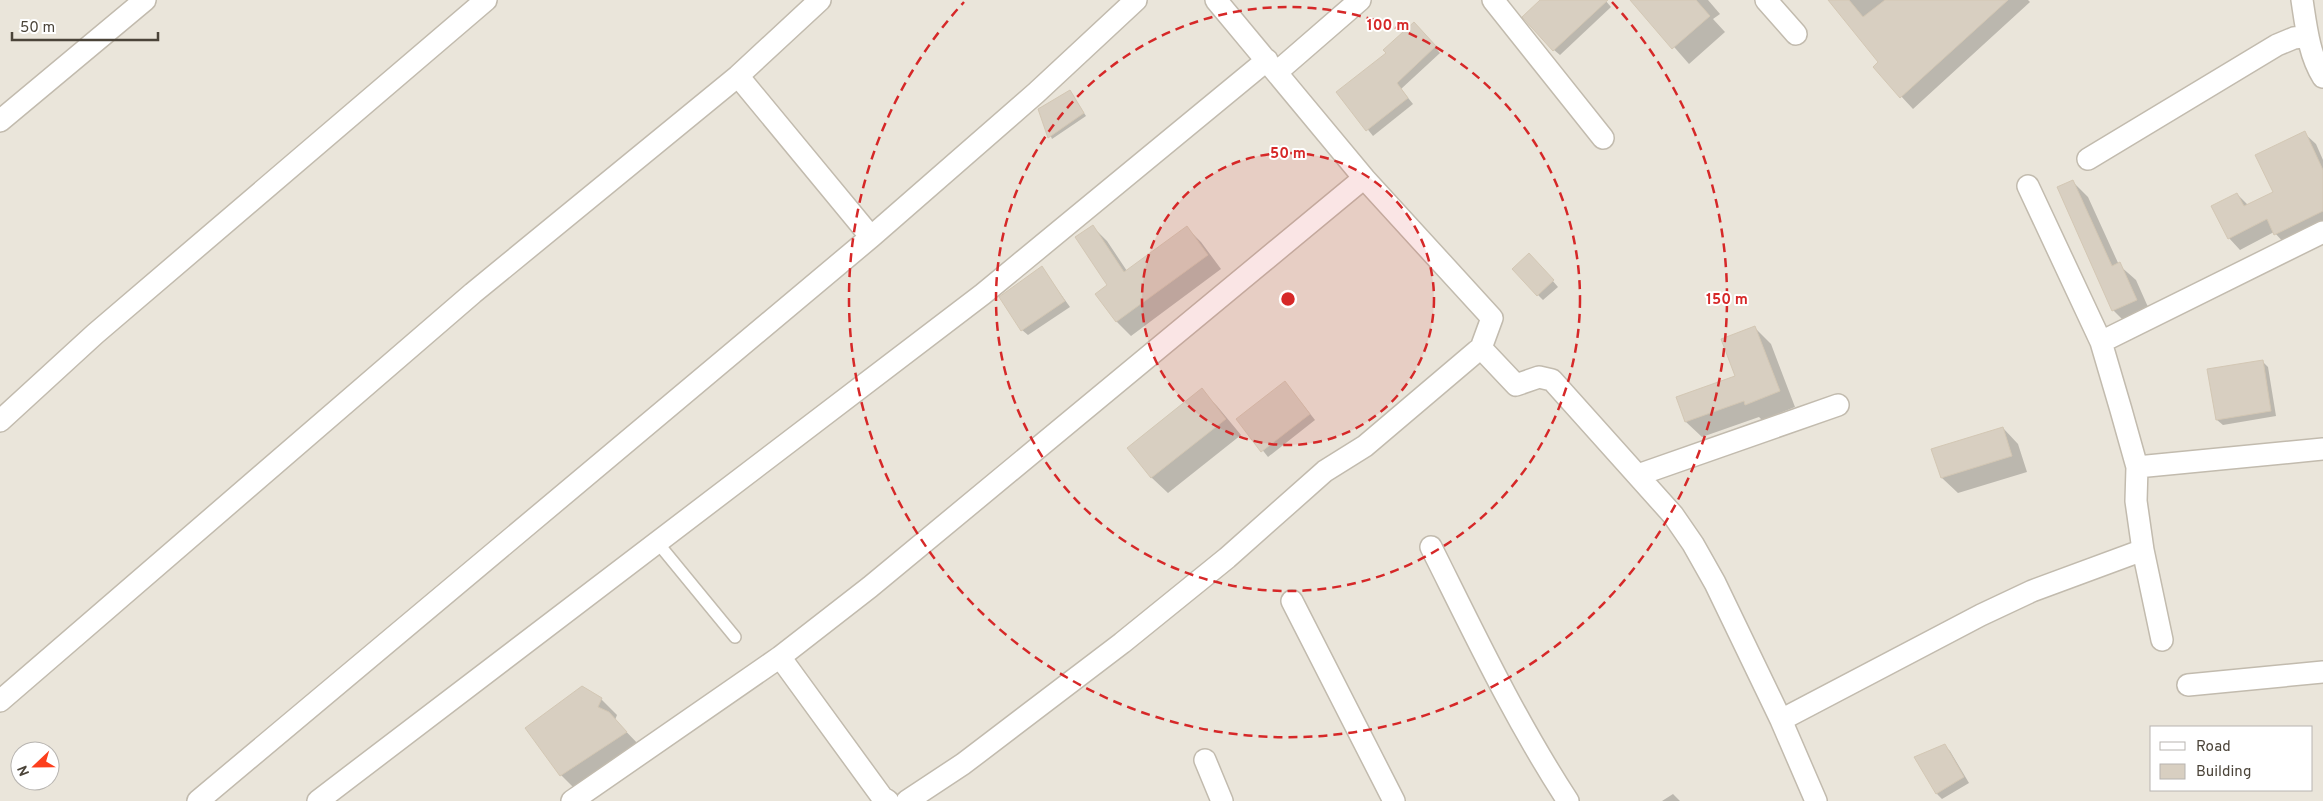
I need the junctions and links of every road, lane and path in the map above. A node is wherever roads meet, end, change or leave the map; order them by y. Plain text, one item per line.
1 (144, 0) edge
2 (486, 0) edge
3 (820, 0) edge
4 (1136, 0) edge
5 (1216, 0) edge
6 (1360, 0) edge
7 (1493, 0) edge
8 (1766, 0) edge
9 (2302, 0) edge
10 (2307, 33) junction
11 (1796, 34) dead end
12 (1272, 66) junction
13 (738, 76) junction
14 (2323, 78) edge
15 (0, 121) edge
16 (1603, 138) dead end
17 (2088, 159) dead end
18 (1364, 178) junction
19 (2028, 186) dead end
20 (2323, 232) edge
21 (871, 237) junction
22 (2101, 342) junction
23 (1484, 351) junction
24 (1838, 405) dead end
25 (0, 421) edge
26 (2323, 449) edge
27 (2137, 467) junction
28 (1638, 475) junction
29 (657, 542) junction
30 (1431, 547) dead end
31 (2143, 550) junction
32 (1292, 601) dead end
33 (735, 638) dead end
34 (2162, 640) dead end
35 (780, 657) junction
36 (2323, 672) edge
37 (2188, 685) dead end
38 (0, 701) edge
39 (1781, 720) junction
40 (1205, 760) dead end
41 (198, 801) edge
42 (318, 801) edge
43 (572, 801) edge
44 (888, 801) edge
45 (907, 801) edge
46 (1222, 801) edge
47 (1394, 801) edge
48 (1568, 801) edge
49 (1816, 801) edge

1 - 15 street
2 - 25 street
3 - 13 street
4 - 21 street
5 - 12 street
6 - 12 street
7 - 16 street
8 - 11 street
9 - 10 street
10 - 14 street
10 - 17 street
12 - 18 street
12 - 29 street
13 - 21 street
13 - 38 street
18 - 23 street
18 - 35 street
19 - 22 street
20 - 22 street
21 - 41 street
22 - 27 street
23 - 28 street
23 - 45 street
24 - 28 street
26 - 27 street
27 - 31 street
28 - 39 street
29 - 33 lane
29 - 42 street
30 - 48 street
31 - 34 street
31 - 39 street
32 - 47 street
35 - 43 street
35 - 44 street
36 - 37 street
39 - 49 street
40 - 46 street

